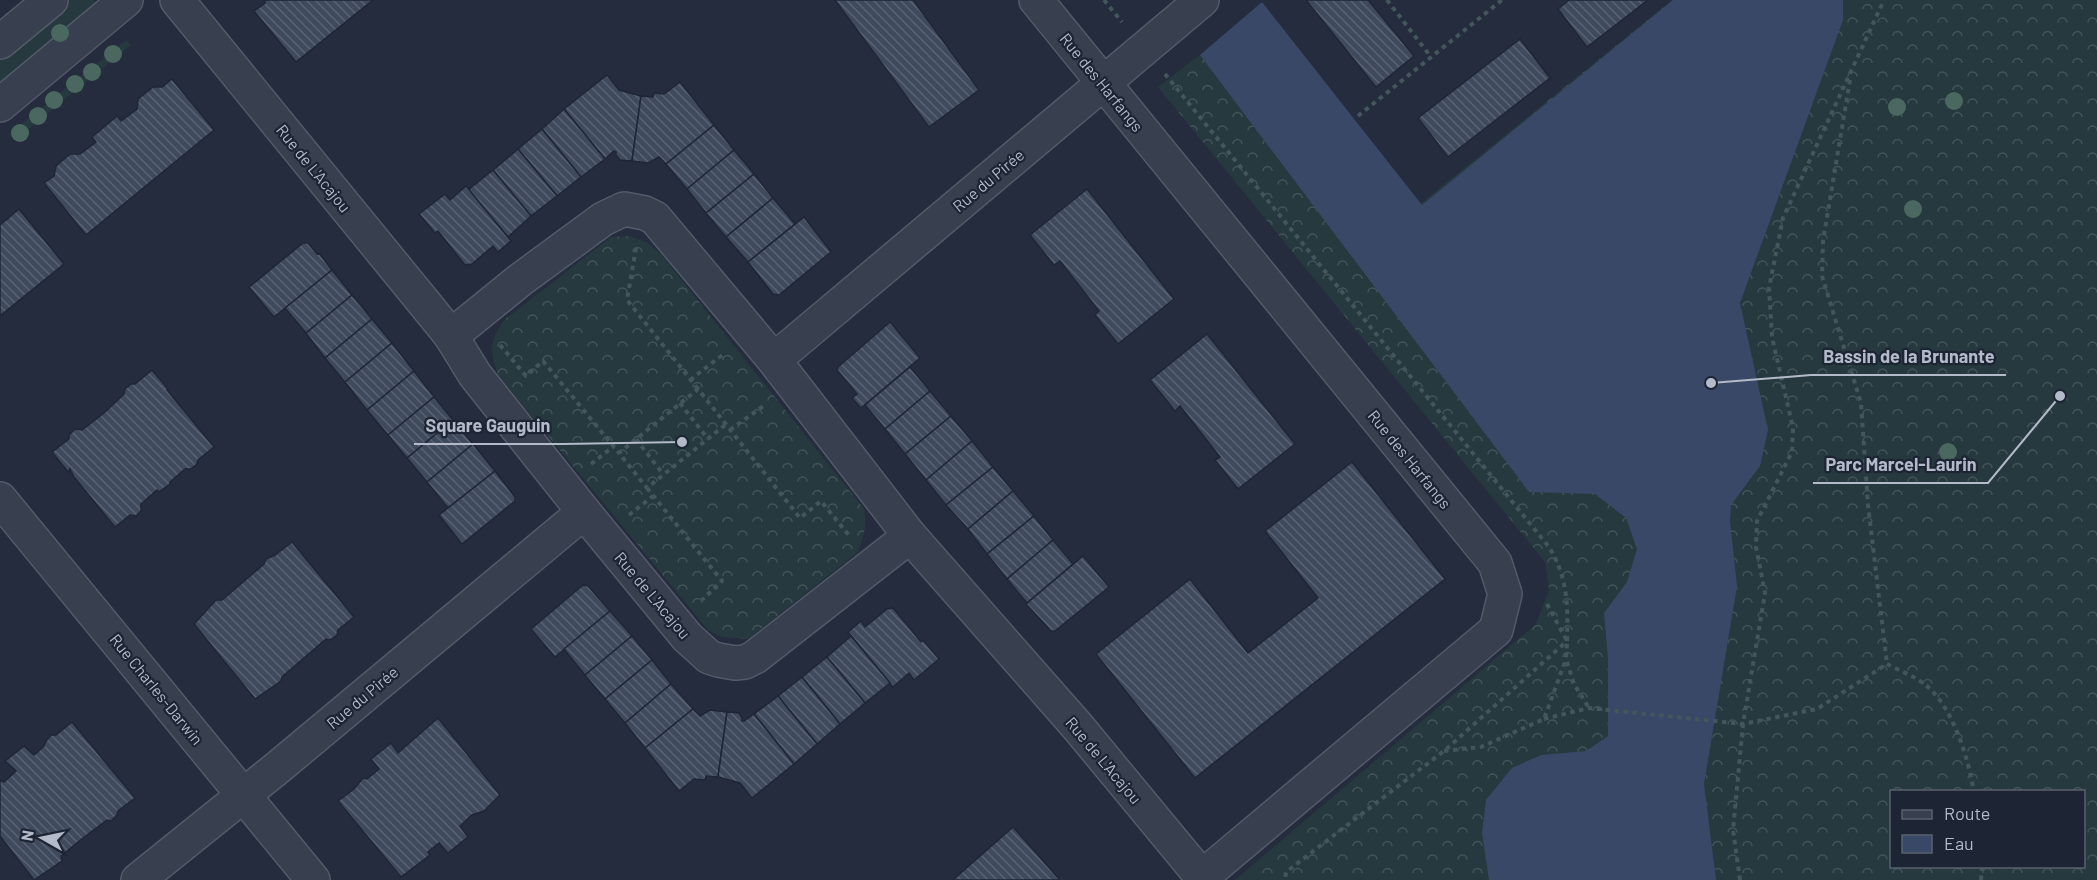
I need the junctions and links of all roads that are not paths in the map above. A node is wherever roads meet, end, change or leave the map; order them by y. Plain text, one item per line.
1 (51, 0) edge
2 (126, 0) edge
3 (177, 0) edge
4 (1036, 0) edge
5 (1202, 0) edge
6 (0, 42) edge
7 (1103, 83) junction
8 (0, 105) edge
9 (451, 336) junction
10 (774, 360) junction
11 (0, 499) edge
12 (584, 512) junction
13 (910, 536) junction
14 (244, 795) junction
15 (1202, 879) edge
16 (138, 880) edge
17 (313, 880) edge

1 - 6 street
2 - 8 street
3 - 9 street, Rue de L'Acajou
4 - 7 street, Rue des Harfangs
5 - 7 street, Rue du Pirée
7 - 10 street, Rue du Pirée
7 - 15 street, Rue des Harfangs
9 - 10 street, Rue de L'Acajou
9 - 12 street, Rue de L'Acajou
10 - 13 street, Rue de L'Acajou
11 - 14 street, Rue Charles-Darwin
12 - 13 street, Rue de L'Acajou
12 - 14 street, Rue du Pirée
13 - 15 street, Rue de L'Acajou
14 - 16 street, Rue du Pirée
14 - 17 street, Rue Charles-Darwin

